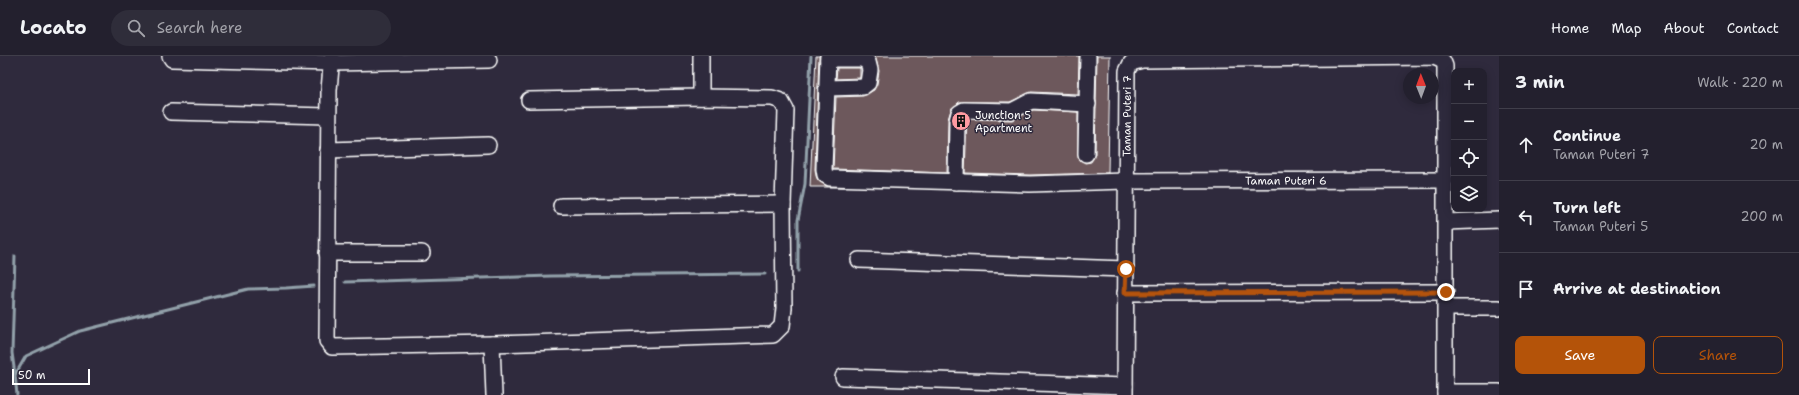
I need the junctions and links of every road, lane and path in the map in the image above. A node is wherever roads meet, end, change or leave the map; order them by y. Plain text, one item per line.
1 (170, 56) edge
2 (701, 56) edge
3 (1088, 56) edge
4 (828, 57) edge
5 (1142, 58) edge
6 (1200, 58) edge
7 (332, 60) edge
8 (488, 60) dead end
9 (827, 88) junction
10 (701, 97) junction
11 (529, 100) dead end
12 (1088, 104) junction
13 (171, 112) dead end
14 (328, 116) junction
15 (488, 145) dead end
16 (328, 150) junction
17 (1086, 154) dead end
18 (1446, 180) junction
19 (1126, 181) junction
20 (956, 182) junction
21 (783, 204) junction
22 (561, 206) dead end
23 (1499, 220) edge
24 (1446, 222) junction
25 (327, 253) junction
26 (422, 253) dead end
27 (859, 260) dead end
28 (1126, 269) junction
29 (1446, 292) junction
30 (1125, 293) junction
31 (1446, 308) junction
32 (1499, 308) edge
33 (492, 344) junction
34 (843, 377) dead end
35 (1125, 390) edge
36 (1499, 392) edge
37 (1445, 393) edge
38 (494, 395) edge

1 - 7 street
2 - 10 street
3 - 12 street
4 - 9 street
4 - 9 street
5 - 6 street, Taman Puteri 7
5 - 19 street, Taman Puteri 7
6 - 18 street, Taman Puteri 7
7 - 8 street
7 - 14 street
9 - 20 street, Taman Puteri 6
10 - 11 street
10 - 21 street
12 - 17 street
12 - 20 street
13 - 14 street
14 - 16 street
15 - 16 street
16 - 25 street
18 - 19 street, Taman Puteri 6
18 - 24 street
19 - 20 street, Taman Puteri 6
19 - 28 street, Taman Puteri 7
21 - 22 street
21 - 33 street
23 - 24 street
24 - 29 street
25 - 26 street
25 - 33 street
27 - 28 street
28 - 30 street, Taman Puteri 7
29 - 30 street
29 - 31 street
30 - 35 street, Taman Puteri 7
31 - 32 street
31 - 37 street
33 - 38 street
34 - 35 street
36 - 37 street

